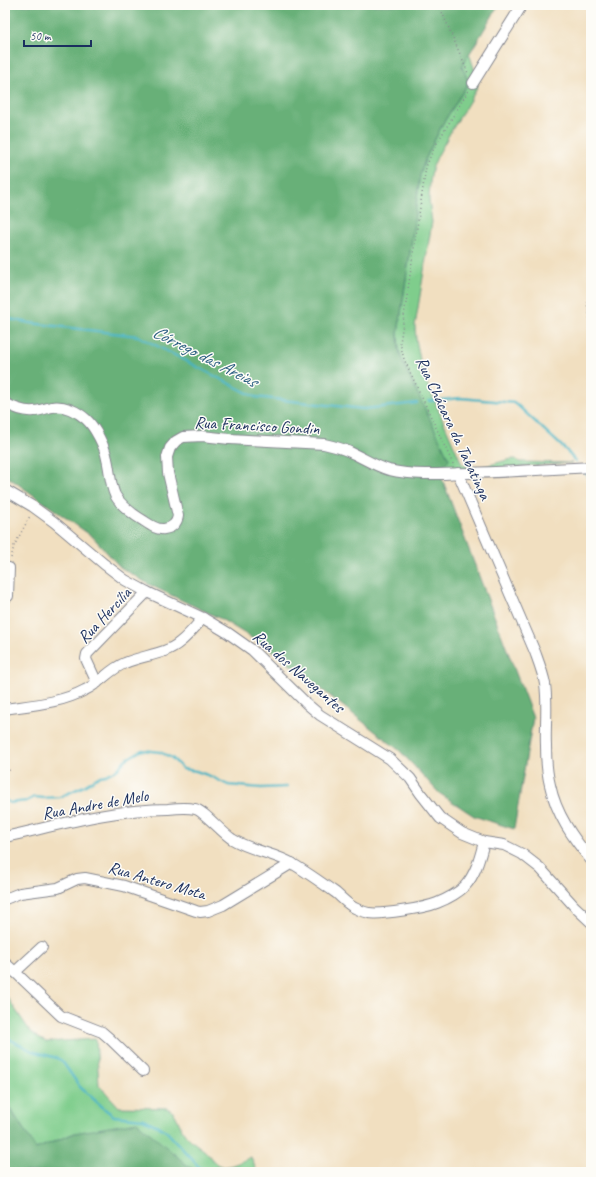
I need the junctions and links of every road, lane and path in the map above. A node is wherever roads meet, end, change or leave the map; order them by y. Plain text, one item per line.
1 (440, 5) edge
2 (522, 5) edge
3 (473, 83) junction
4 (591, 290) edge
5 (591, 327) edge
6 (5, 403) edge
7 (591, 467) edge
8 (458, 474) junction
9 (5, 490) edge
10 (35, 509) junction
11 (7, 567) edge
12 (147, 592) junction
13 (8, 596) dead end
14 (203, 618) junction
15 (97, 682) junction
16 (5, 709) edge
17 (12, 769) dead end
18 (5, 772) edge
19 (5, 837) edge
20 (484, 842) junction
21 (591, 860) edge
22 (292, 863) junction
23 (5, 899) edge
24 (591, 922) edge
25 (42, 948) dead end
26 (5, 963) edge
27 (16, 972) junction
28 (143, 1072) dead end

1 - 3 path
2 - 3 street
3 - 8 path, Rua Chácara da Tabatinga
4 - 5 path
6 - 8 street, Rua Francisco Gondin
7 - 8 street, Rua Francisco Gondin
8 - 21 street, Rua Chácara da Tabatinga
9 - 10 street, Rua dos Navegantes
10 - 11 path
10 - 12 street, Rua dos Navegantes
11 - 13 street
12 - 14 street, Rua dos Navegantes
12 - 15 street, Rua Hercília
14 - 15 street
14 - 20 street, Rua dos Navegantes
15 - 16 street
17 - 18 path
19 - 22 street, Rua Andre de Melo
20 - 22 street, Rua Andre de Melo
20 - 24 street, Rua dos Navegantes
22 - 23 street, Rua Antero Mota
25 - 27 street
26 - 27 street
27 - 28 street

